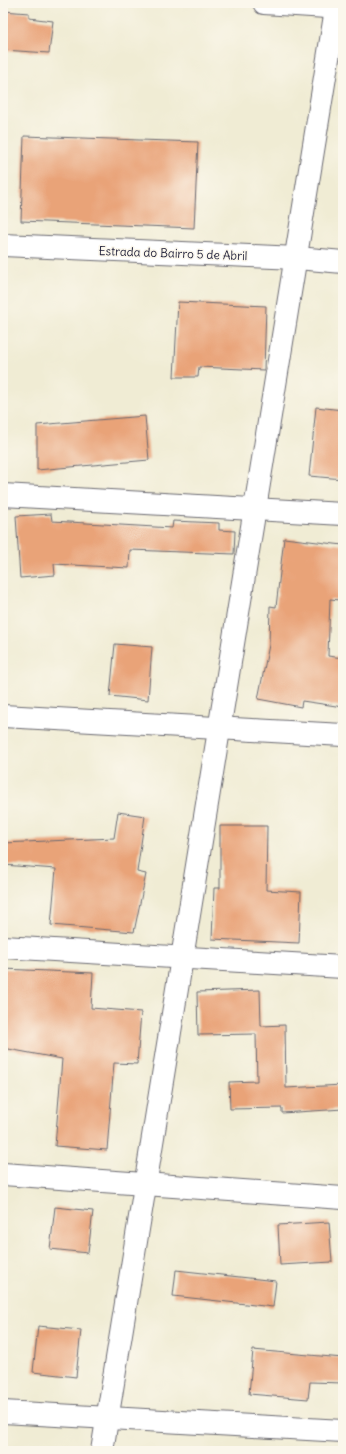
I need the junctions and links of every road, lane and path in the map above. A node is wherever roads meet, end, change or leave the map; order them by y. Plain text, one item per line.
1 (264, 3) edge
2 (339, 6) edge
3 (3, 245) edge
4 (297, 258) junction
5 (343, 262) edge
6 (3, 495) edge
7 (255, 509) junction
8 (343, 514) edge
9 (3, 716) edge
10 (220, 728) junction
11 (343, 735) edge
12 (3, 947) edge
13 (183, 957) junction
14 (343, 966) edge
15 (3, 1174) edge
16 (146, 1184) junction
17 (343, 1198) edge
18 (3, 1412) edge
19 (108, 1417) junction
20 (343, 1431) edge
21 (102, 1451) edge

1 - 2 street
2 - 4 street
3 - 4 street, Estrada do Bairro 5 de Abril
4 - 5 street, Estrada do Bairro 5 de Abril
4 - 7 street
6 - 7 street
7 - 8 street
7 - 10 street
9 - 10 street
10 - 11 street
10 - 13 street
12 - 13 street
13 - 14 street
13 - 16 street
15 - 16 street
16 - 17 street
16 - 19 street
18 - 19 street
19 - 20 street
19 - 21 street

